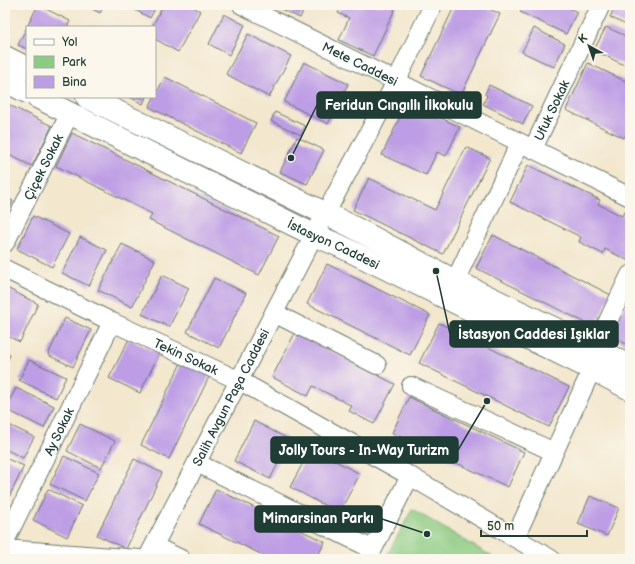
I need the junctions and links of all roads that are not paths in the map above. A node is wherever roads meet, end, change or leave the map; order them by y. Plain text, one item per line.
1 (242, 5) edge
2 (433, 5) edge
3 (601, 5) edge
4 (5, 57) edge
5 (26, 68) edge
6 (5, 81) edge
7 (396, 82) junction
8 (26, 92) edge
9 (39, 98) edge
10 (89, 98) edge
11 (70, 113) junction
12 (527, 146) junction
13 (630, 197) edge
14 (326, 214) junction
15 (314, 235) junction
16 (5, 243) edge
17 (5, 269) edge
18 (630, 275) edge
19 (455, 281) junction
20 (274, 313) junction
21 (112, 322) junction
22 (593, 359) junction
23 (377, 364) dead end
24 (630, 367) edge
25 (240, 381) junction
26 (411, 386) dead end
27 (630, 389) edge
28 (554, 452) junction
29 (197, 462) junction
30 (410, 476) junction
31 (515, 538) junction
32 (5, 542) edge
33 (5, 549) edge
34 (151, 553) edge
35 (370, 554) edge
36 (140, 559) edge
37 (181, 559) edge
38 (551, 559) edge

1 - 7 street, Mete Caddesi
2 - 7 street, Salih Avgun Paşa Caddesi
3 - 12 street, Ufuk Sokak
4 - 5 main road
6 - 8 main road
7 - 12 street, Mete Caddesi
7 - 14 street, Salih Avgun Paşa Caddesi
9 - 11 main road, İstasyon Caddesi
10 - 14 main road, İstasyon Caddesi
11 - 15 main road, İstasyon Caddesi
11 - 16 street, Çiçek Sokak
12 - 13 street, Mete Caddesi
12 - 19 street, Ufuk Sokak
14 - 15 street, Salih Avgun Paşa Caddesi
14 - 19 main road, İstasyon Caddesi
15 - 20 street, Salih Avgun Paşa Caddesi
15 - 22 main road, İstasyon Caddesi
17 - 21 street, Tekin Sokak
18 - 22 street
19 - 22 main road, İstasyon Caddesi
20 - 23 street
20 - 25 street, Salih Avgun Paşa Caddesi
21 - 25 street, Tekin Sokak
21 - 32 street, Ay Sokak
22 - 24 main road, İstasyon Caddesi
22 - 27 main road, İstasyon Caddesi
22 - 28 street
25 - 29 street, Salih Avgun Paşa Caddesi
25 - 30 street, Tekin Sokak
26 - 28 street
28 - 31 street
29 - 34 street, Salih Avgun Paşa Caddesi
29 - 35 street
30 - 31 street, Tekin Sokak
30 - 35 street
31 - 38 street, Tekin Sokak
33 - 36 street
34 - 37 street

